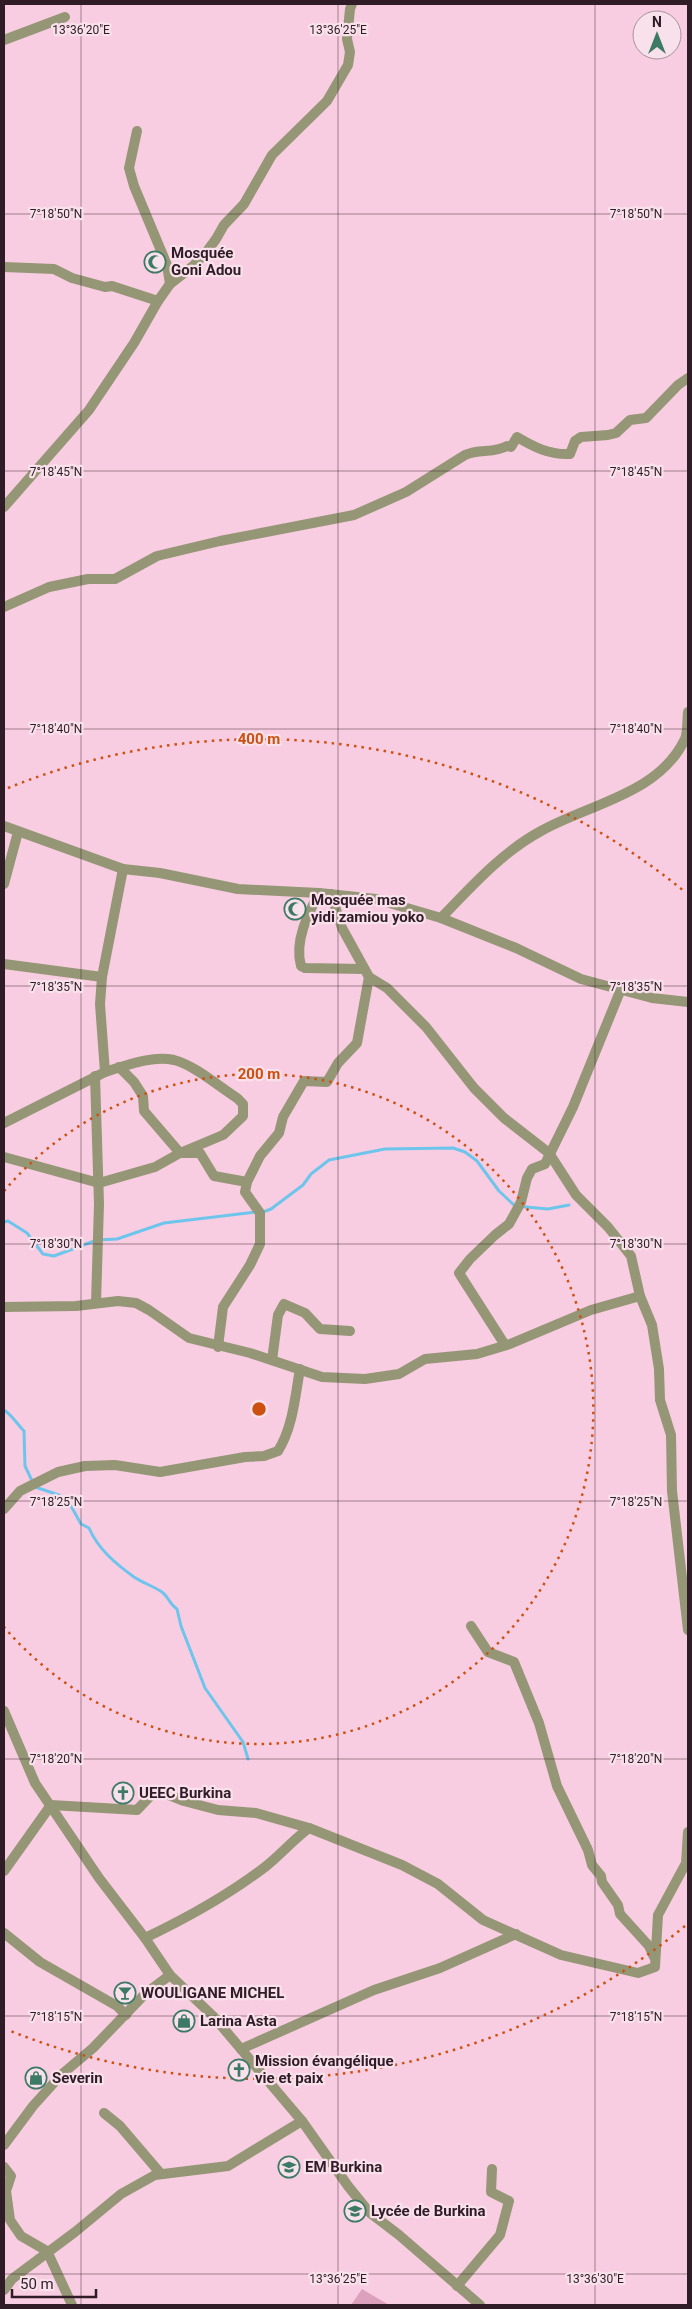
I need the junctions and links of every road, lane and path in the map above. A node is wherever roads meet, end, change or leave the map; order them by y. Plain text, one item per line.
1 (352, 4) edge
2 (65, 17) dead end
3 (4, 40) edge
4 (137, 131) dead end
5 (4, 267) edge
6 (170, 284) junction
7 (158, 301) junction
8 (688, 378) edge
9 (4, 507) edge
10 (4, 607) edge
11 (688, 712) edge
12 (4, 826) edge
13 (18, 832) junction
14 (123, 869) junction
15 (4, 884) edge
16 (319, 893) junction
17 (331, 894) junction
18 (441, 918) junction
19 (4, 964) edge
20 (367, 973) junction
21 (102, 977) junction
22 (620, 989) junction
23 (688, 1002) edge
24 (119, 1067) junction
25 (105, 1072) junction
26 (95, 1076) junction
27 (4, 1123) edge
28 (180, 1153) junction
29 (549, 1153) junction
30 (4, 1157) edge
31 (247, 1182) junction
32 (98, 1183) junction
33 (640, 1296) junction
34 (96, 1303) junction
35 (4, 1307) edge
36 (350, 1331) dead end
37 (505, 1345) junction
38 (218, 1347) junction
39 (272, 1360) junction
40 (300, 1369) junction
41 (4, 1510) edge
42 (471, 1626) dead end
43 (688, 1630) edge
44 (5, 1716) edge
45 (51, 1805) junction
46 (309, 1828) junction
47 (688, 1832) edge
48 (4, 1871) edge
49 (4, 1933) edge
50 (516, 1934) junction
51 (145, 1938) junction
52 (655, 1967) junction
53 (170, 1975) junction
54 (126, 2015) junction
55 (241, 2049) junction
56 (104, 2113) dead end
57 (302, 2121) junction
58 (4, 2145) edge
59 (4, 2167) edge
60 (492, 2169) dead end
61 (162, 2174) junction
62 (47, 2251) junction
63 (457, 2286) junction
64 (4, 2290) edge
65 (72, 2305) edge
66 (480, 2305) edge

1 - 6 street
2 - 3 street
4 - 6 street
5 - 7 street
6 - 7 street
7 - 9 street
8 - 10 street
11 - 18 street
12 - 13 street
13 - 14 street
13 - 15 street
14 - 16 street
14 - 21 street
16 - 17 street
16 - 20 street
17 - 18 street
17 - 20 street
18 - 22 street
19 - 21 street
20 - 29 street
20 - 31 street
21 - 25 street
22 - 23 street
22 - 29 street
24 - 25 street
24 - 28 street
24 - 28 street
25 - 26 street
26 - 27 street
26 - 32 street
28 - 31 street
28 - 32 street
29 - 33 street
29 - 37 street
30 - 32 street
31 - 38 street
32 - 34 street
33 - 37 street
33 - 43 street
34 - 35 street
34 - 38 street
36 - 39 street
37 - 40 street
38 - 39 street
39 - 40 street
40 - 41 street
42 - 52 street
44 - 45 street
45 - 46 street
45 - 48 street
45 - 51 street
46 - 50 street
46 - 51 street
47 - 52 street
49 - 54 street
50 - 52 street
50 - 55 street
51 - 53 street
53 - 54 street
53 - 55 street
54 - 58 street
55 - 57 street
56 - 61 street
57 - 61 street
57 - 63 street
59 - 62 street
60 - 63 street
61 - 62 street
62 - 64 street
62 - 65 street
63 - 66 street

